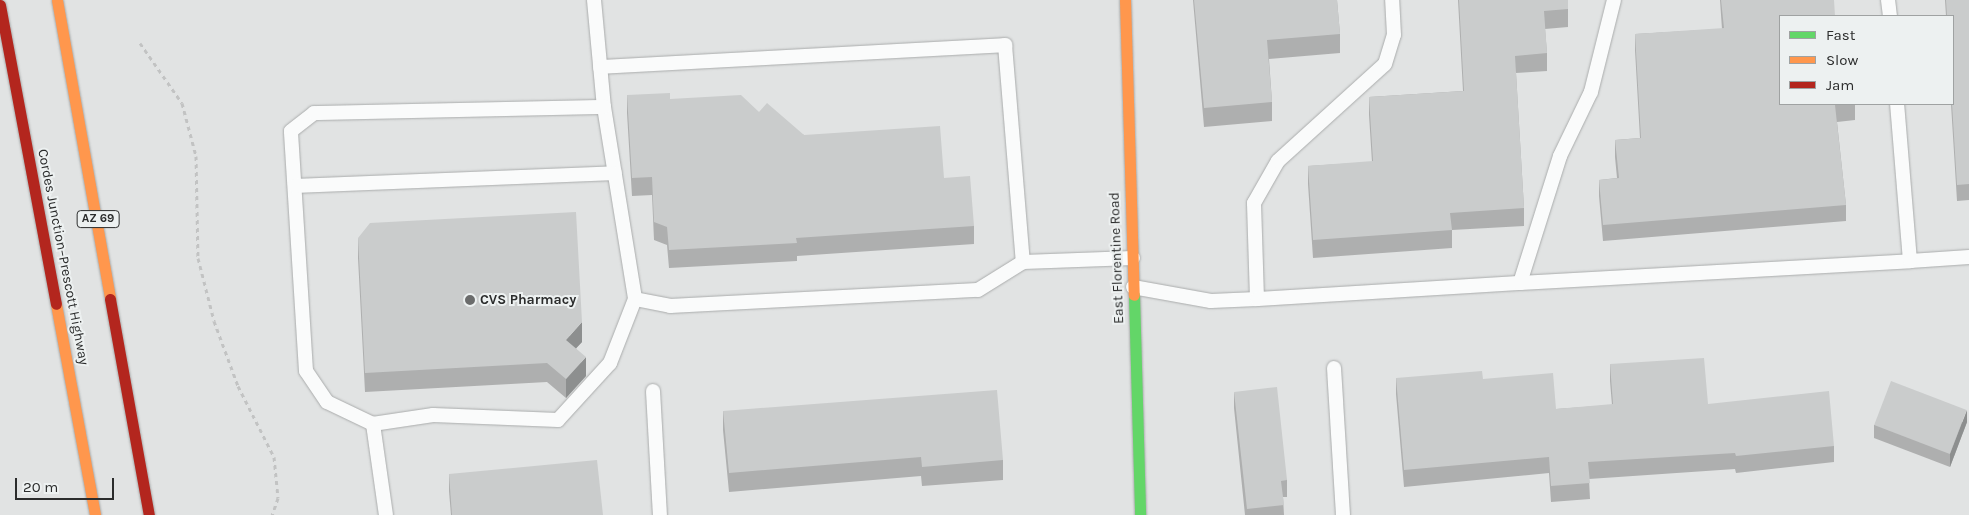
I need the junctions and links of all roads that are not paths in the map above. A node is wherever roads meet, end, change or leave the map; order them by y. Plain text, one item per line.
1 (57, 0) edge
2 (594, 0) edge
3 (1125, 0) edge
4 (1392, 0) edge
5 (1614, 0) edge
6 (1888, 0) edge
7 (0, 5) edge
8 (1890, 15) edge
9 (600, 67) junction
10 (1897, 105) edge
11 (604, 107) junction
12 (614, 173) junction
13 (295, 186) junction
14 (1969, 257) edge
15 (1132, 258) junction
16 (1910, 261) junction
17 (1023, 262) junction
18 (1520, 284) junction
19 (1133, 287) junction
20 (635, 299) junction
21 (1257, 299) junction
22 (1334, 368) dead end
23 (653, 392) dead end
24 (373, 424) junction
25 (95, 515) edge
26 (149, 515) edge
27 (386, 515) edge
28 (660, 515) edge
29 (1140, 515) edge
30 (1343, 515) edge

1 - 26 main road, AZ 69
2 - 9 lane
3 - 15 main road, East Florentine Road
4 - 21 lane
5 - 18 lane
6 - 8 lane
7 - 25 main road, Cordes Junction–Prescott Highway
9 - 11 lane
9 - 17 lane
10 - 16 lane
11 - 12 lane
11 - 13 lane
12 - 13 lane
12 - 20 lane
13 - 24 lane
14 - 16 lane
15 - 17 lane
15 - 19 main road, East Florentine Road
16 - 18 lane
17 - 20 lane
18 - 21 lane
19 - 21 lane
19 - 29 main road, East Florentine Road
20 - 24 lane
22 - 30 lane
23 - 28 lane
24 - 27 lane

